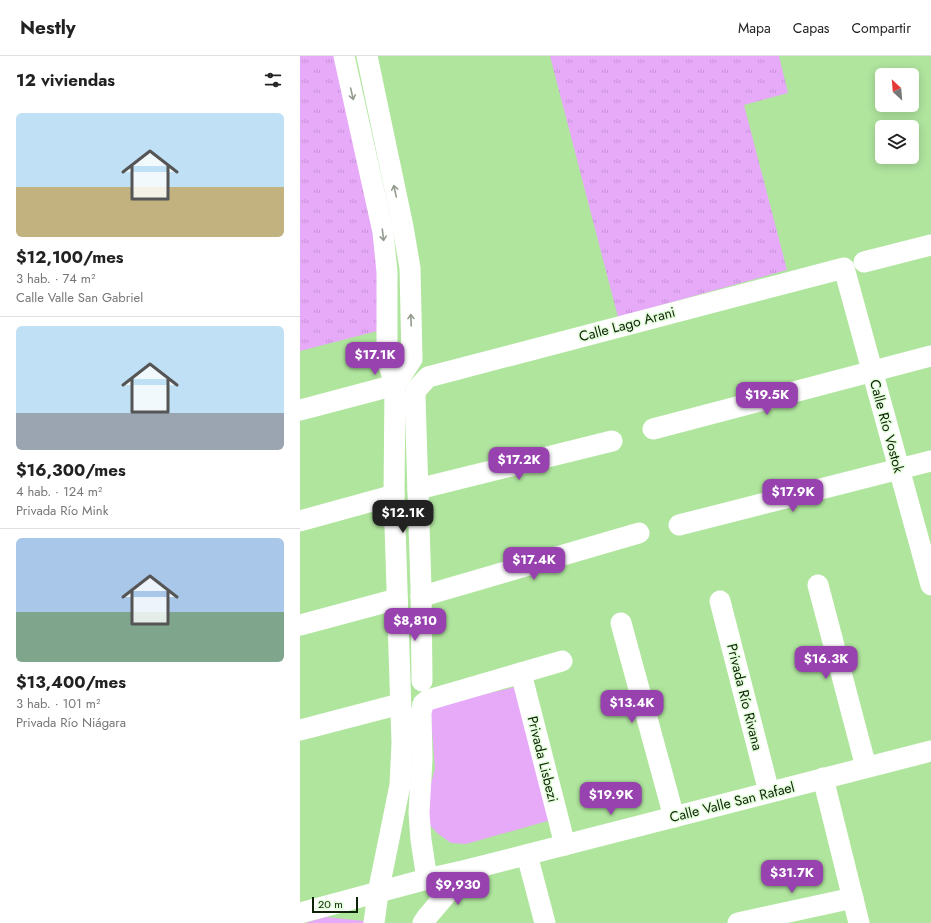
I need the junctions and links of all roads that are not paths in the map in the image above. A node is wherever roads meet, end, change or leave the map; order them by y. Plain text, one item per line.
1 (344, 56) edge
2 (367, 56) edge
3 (931, 245) edge
4 (864, 262) dead end
5 (844, 268) joint
6 (931, 356) edge
7 (872, 372) junction
8 (395, 385) junction
9 (300, 410) edge
10 (653, 430) dead end
11 (612, 441) dead end
12 (931, 461) edge
13 (899, 469) junction
14 (418, 489) junction
15 (394, 495) junction
16 (300, 521) edge
17 (680, 525) dead end
18 (639, 533) dead end
19 (931, 584) edge
20 (818, 585) dead end
21 (421, 596) junction
22 (397, 599) junction
23 (720, 601) dead end
24 (621, 623) dead end
25 (300, 625) edge
26 (562, 661) dead end
27 (521, 673) junction
28 (422, 681) dead end
29 (400, 704) junction
30 (300, 730) edge
31 (930, 755) edge
32 (866, 767) junction
33 (823, 778) junction
34 (769, 792) junction
35 (674, 817) junction
36 (565, 845) junction
37 (527, 855) junction
38 (468, 870) junction
39 (427, 879) junction
40 (378, 893) junction
41 (853, 898) junction
42 (300, 913) edge
43 (374, 923) edge
44 (423, 923) edge
45 (545, 923) edge
46 (738, 923) edge
47 (859, 923) edge

1 -> 8 street
8 -> 2 street
3 - 4 street
5 - 7 street, Calle Río Vostok
5 - 14 street, Calle Lago Arani
6 - 7 street
7 - 10 street
7 - 13 street, Calle Río Vostok
8 - 9 street
8 - 15 street
11 - 14 street
12 - 13 street
13 - 17 street
13 - 19 street, Calle Río Vostok
14 - 21 street
15 - 16 street
15 - 22 street
18 - 21 street
20 - 32 street
21 - 28 street
22 - 25 street
22 - 29 street
23 - 34 street, Privada Río Rivana
24 - 35 street
26 - 27 street
27 - 36 street, Privada Lisbezi
27 - 39 street
29 - 30 street
29 - 40 street
31 - 32 street, Calle Valle San Rafael
32 - 33 street, Calle Valle San Rafael
33 - 34 street, Calle Valle San Rafael
33 - 41 street
34 - 35 street, Calle Valle San Rafael
35 - 36 street, Calle Valle San Rafael
36 - 37 street, Calle Valle San Rafael
37 - 38 street, Calle Valle San Rafael
37 - 45 street
38 - 39 street, Calle Valle San Rafael
38 - 44 street
39 - 40 street, Calle Valle San Rafael
40 - 42 street, Calle Valle San Rafael
40 - 43 street
41 - 46 street
41 - 47 street

